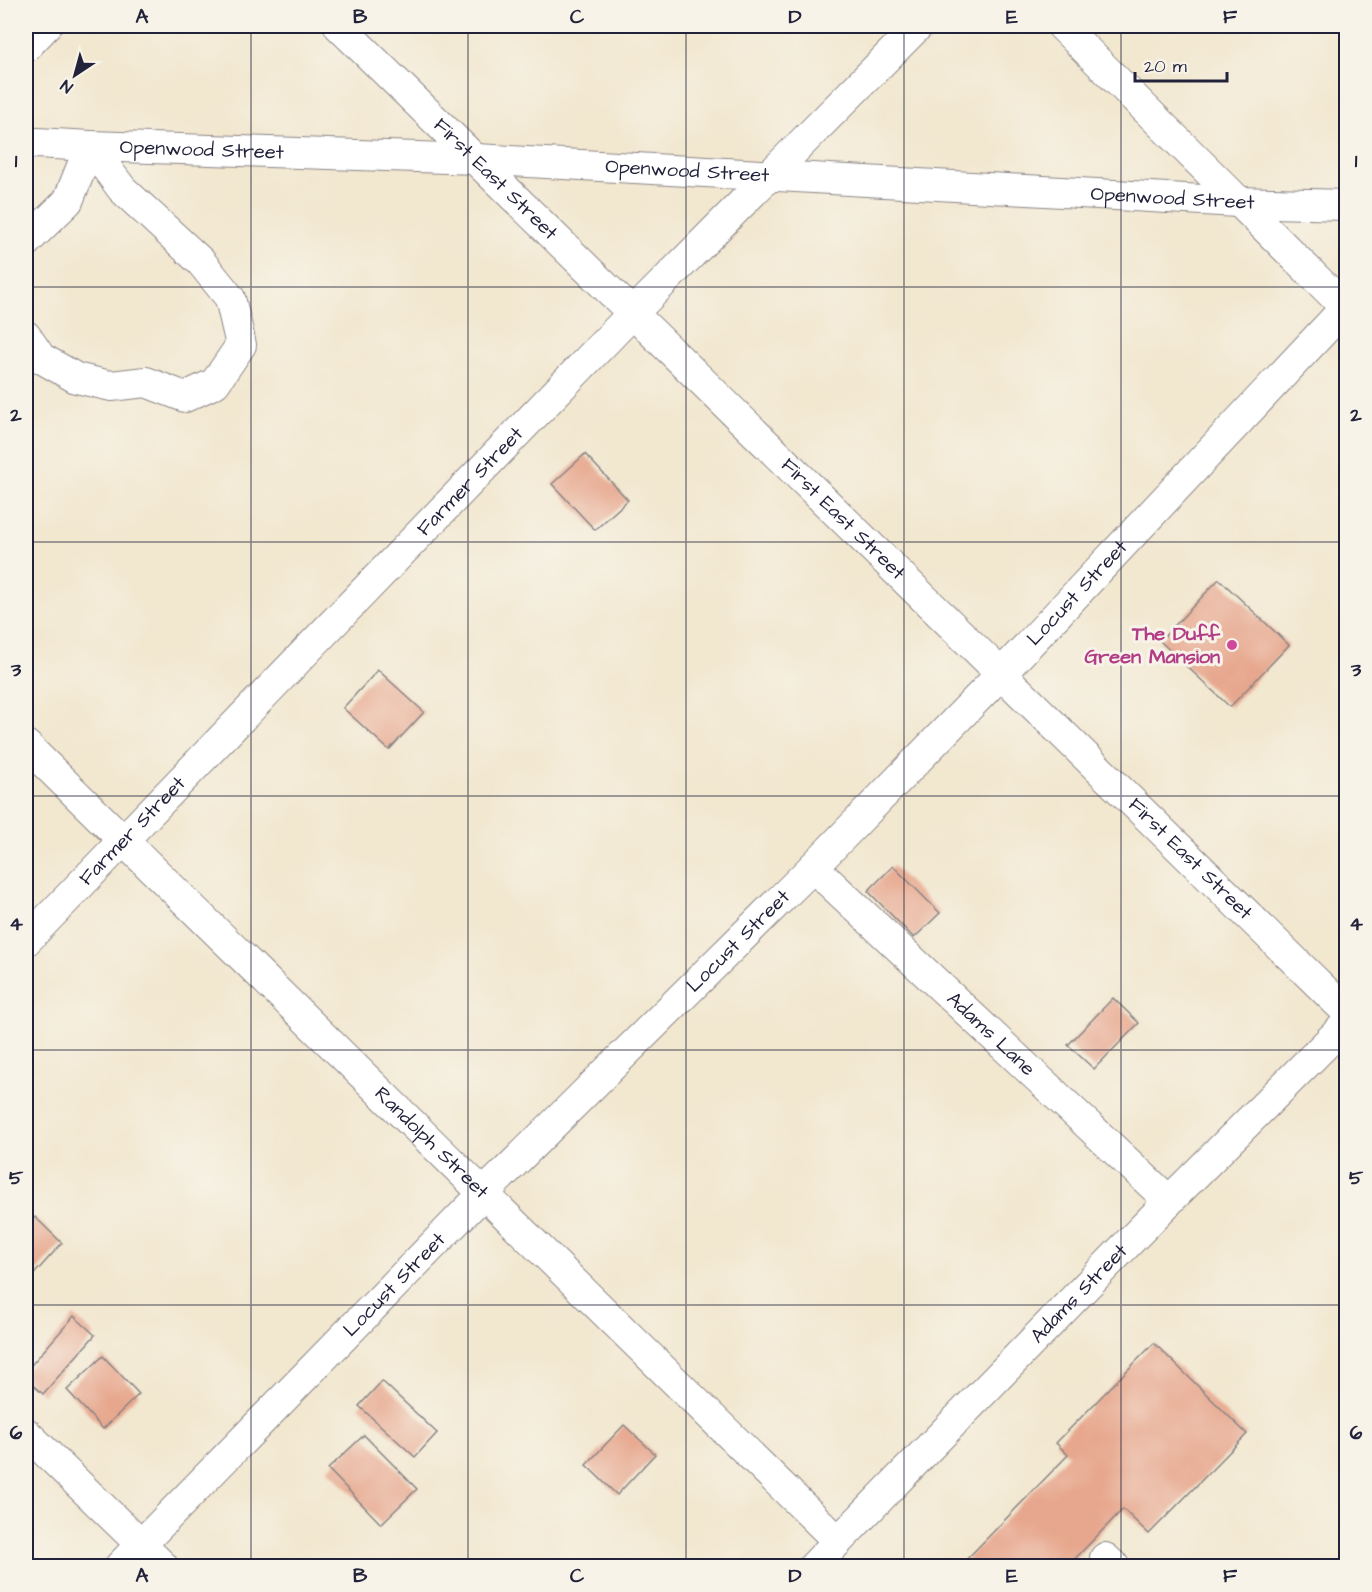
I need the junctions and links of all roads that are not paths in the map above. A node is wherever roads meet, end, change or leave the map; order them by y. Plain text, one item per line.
1 (46, 26) edge
2 (339, 26) edge
3 (918, 26) edge
4 (1062, 26) edge
5 (26, 47) edge
6 (26, 144) edge
7 (90, 146) junction
8 (476, 159) junction
9 (769, 174) junction
10 (68, 201) junction
11 (1238, 202) junction
12 (1347, 205) edge
13 (26, 242) edge
14 (26, 260) edge
15 (1346, 308) edge
16 (632, 314) junction
17 (26, 336) edge
18 (1001, 674) junction
19 (26, 745) edge
20 (123, 841) junction
21 (813, 867) junction
22 (26, 941) edge
23 (1347, 1011) edge
24 (1347, 1024) edge
25 (484, 1192) junction
26 (1169, 1201) junction
27 (26, 1432) edge
28 (838, 1541) junction
29 (141, 1545) junction
30 (120, 1566) edge
31 (163, 1566) edge
32 (814, 1566) edge

1 - 5 street
2 - 8 street, First East Street
3 - 9 street, Farmer Street
4 - 11 street
6 - 7 street, Openwood Street
7 - 8 street, Openwood Street
7 - 10 street
7 - 17 street
8 - 9 street, Openwood Street
8 - 16 street, First East Street
9 - 11 street, Openwood Street
9 - 16 street, Farmer Street
10 - 13 street
10 - 14 street
11 - 12 street, Openwood Street
11 - 15 street
15 - 18 street, Locust Street
16 - 18 street, First East Street
16 - 20 street, Farmer Street
18 - 21 street, Locust Street
18 - 23 street, First East Street
19 - 20 street, Randolph Street
20 - 22 street, Farmer Street
20 - 25 street, Randolph Street
21 - 25 street, Locust Street
21 - 26 street, Adams Lane
24 - 26 street, Adams Street
25 - 28 street, Randolph Street
25 - 29 street, Locust Street
26 - 28 street, Adams Street
27 - 29 street
28 - 32 street, Adams Street
29 - 30 street, Locust Street
29 - 31 street

